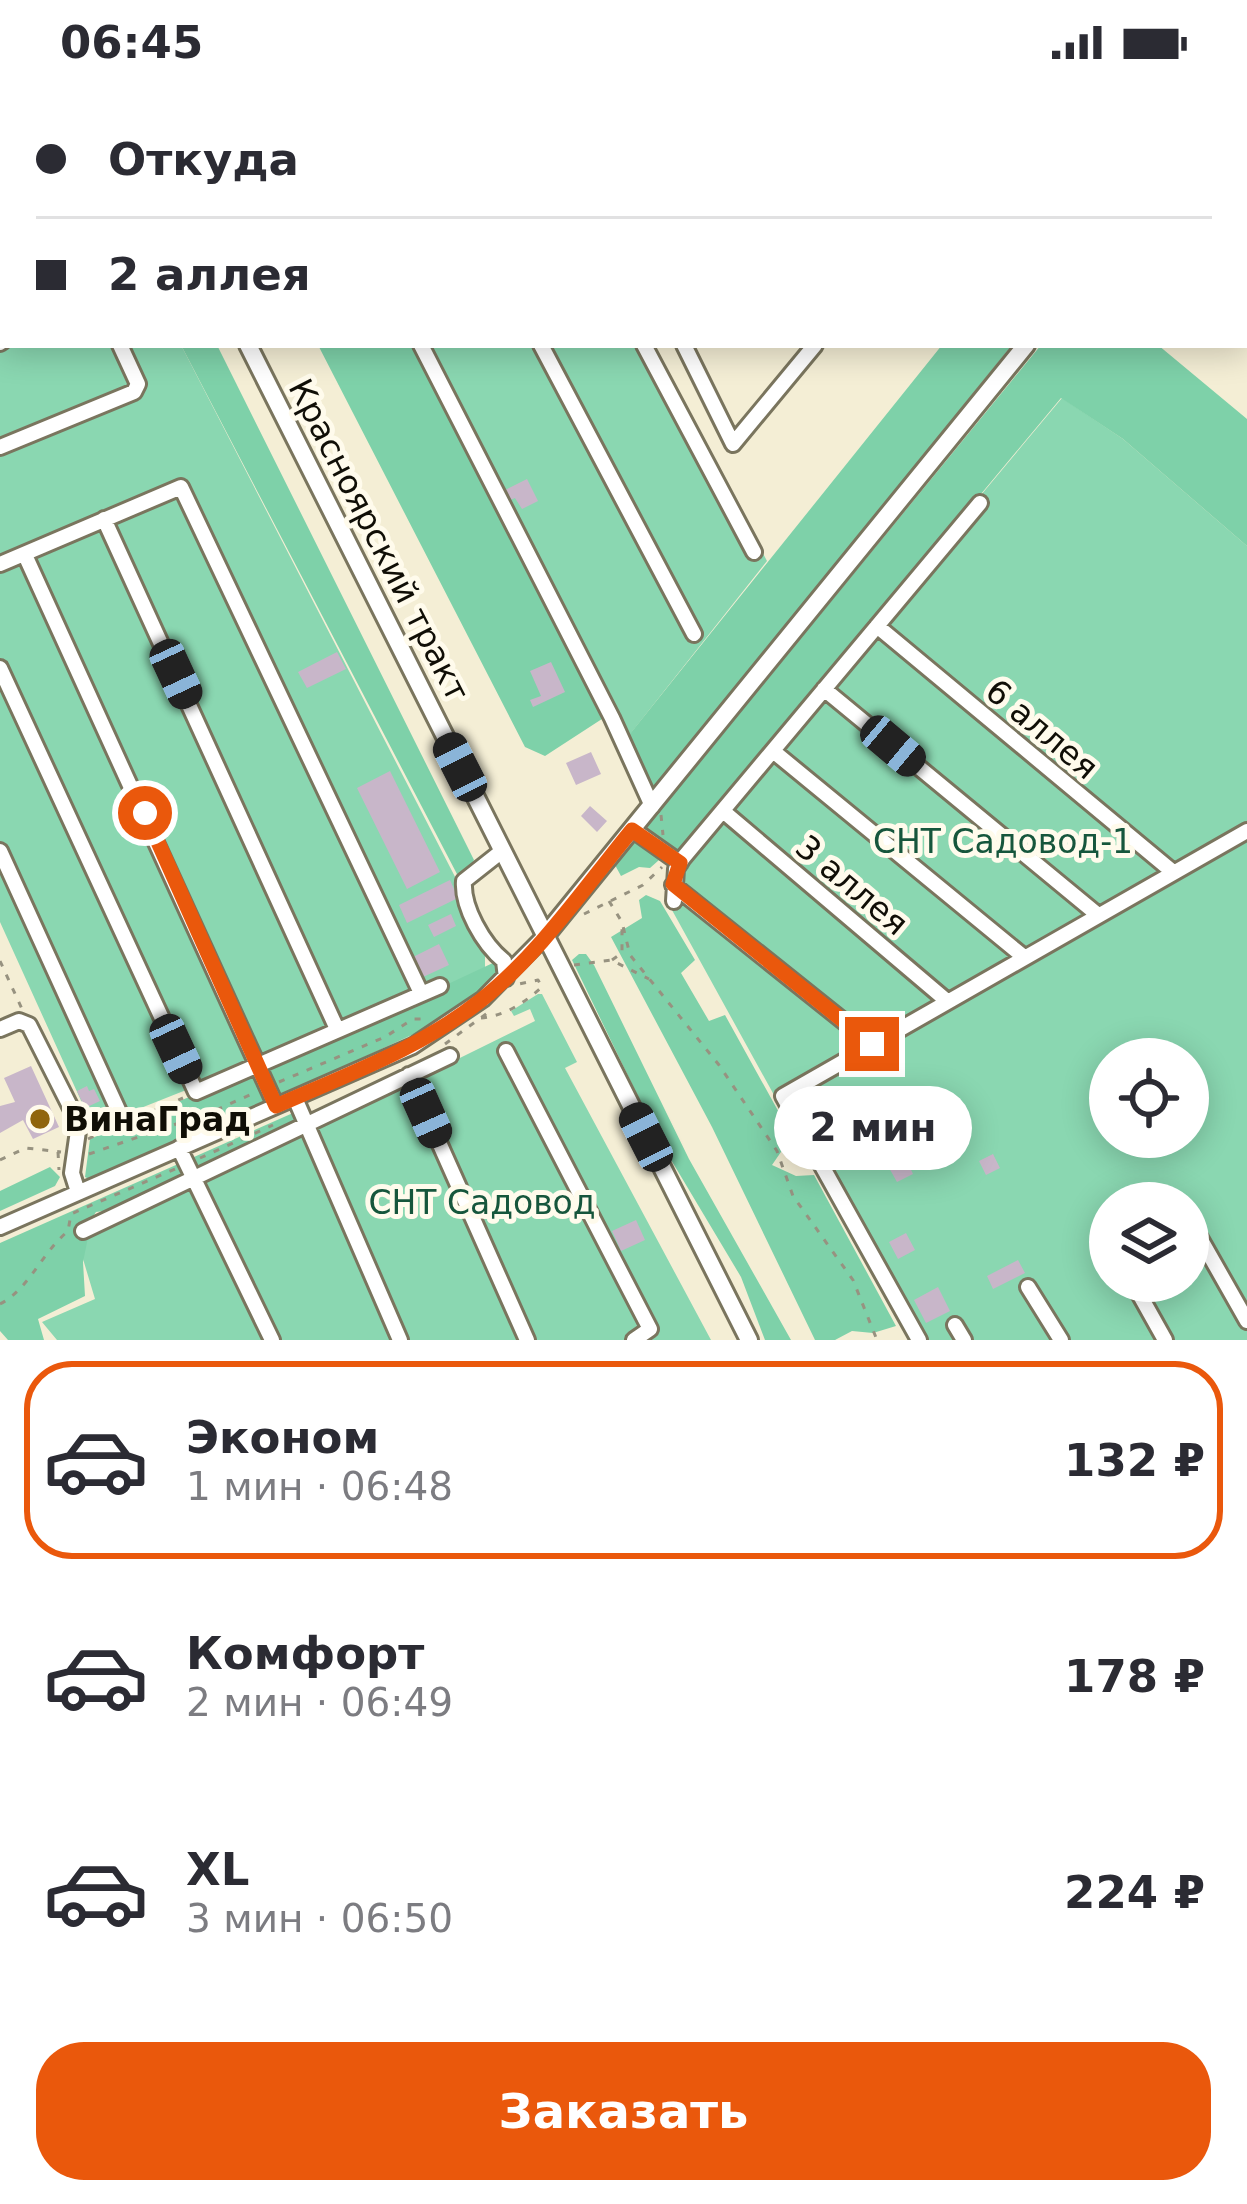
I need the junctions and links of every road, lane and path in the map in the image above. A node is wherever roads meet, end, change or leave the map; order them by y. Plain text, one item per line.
1 (121, 348) edge
2 (250, 348) edge
3 (423, 348) edge
4 (544, 348) edge
5 (646, 348) edge
6 (685, 348) edge
7 (813, 348) edge
8 (1024, 348) edge
9 (0, 447) edge
10 (980, 503) dead end
11 (104, 519) junction
12 (754, 552) dead end
13 (25, 555) junction
14 (0, 564) edge
15 (877, 626) junction
16 (694, 634) dead end
17 (0, 668) edge
18 (824, 689) junction
19 (773, 751) junction
20 (656, 801) junction
21 (723, 811) junction
22 (632, 830) junction
23 (1247, 831) edge
24 (0, 851) edge
25 (502, 851) junction
26 (674, 859) junction
27 (1173, 872) junction
28 (673, 884) junction
29 (609, 901) junction
30 (674, 901) dead end
31 (579, 914) dead end
32 (1098, 915) junction
33 (622, 922) junction
34 (545, 936) junction
35 (1024, 957) junction
36 (610, 960) junction
37 (0, 962) edge
38 (572, 965) dead end
39 (506, 978) junction
40 (538, 980) dead end
41 (652, 980) junction
42 (440, 986) dead end
43 (421, 993) junction
44 (946, 1001) junction
45 (482, 1018) dead end
46 (29, 1025) junction
47 (0, 1029) edge
48 (337, 1029) junction
49 (872, 1044) junction
50 (506, 1051) dead end
51 (450, 1056) dead end
52 (258, 1064) junction
53 (409, 1075) junction
54 (196, 1092) junction
55 (295, 1098) junction
56 (276, 1106) junction
57 (124, 1123) junction
58 (306, 1124) junction
59 (79, 1143) junction
60 (179, 1148) junction
61 (194, 1178) junction
62 (78, 1192) junction
63 (0, 1227) edge
64 (83, 1231) dead end
65 (1209, 1254) edge
66 (1028, 1287) dead end
67 (1144, 1302) edge
68 (1247, 1321) edge
69 (955, 1324) dead end
70 (272, 1340) edge
71 (400, 1340) edge
72 (527, 1340) edge
73 (636, 1340) edge
74 (749, 1340) edge
75 (877, 1340) edge
76 (920, 1340) edge
77 (964, 1340) edge
78 (1061, 1340) edge
79 (1166, 1340) edge

1 - 9 street
2 - 25 main road, Красноярский тракт
3 - 20 street
4 - 16 street
5 - 12 street
6 - 7 street
8 - 20 main road
10 - 15 street
11 - 13 street
11 - 43 street
11 - 48 street
13 - 14 street
13 - 52 street
15 - 18 street
15 - 27 street, 6 аллея
17 - 54 street
18 - 19 street
18 - 32 street
19 - 21 street
19 - 35 street
20 - 22 main road
20 - 26 path
21 - 26 street
21 - 44 street, 3 аллея
22 - 26 street
22 - 34 main road
23 - 27 street
24 - 57 street
25 - 34 main road, Красноярский тракт
25 - 39 street
26 - 28 street
26 - 29 path
27 - 32 street
28 - 30 street
28 - 49 street
29 - 31 path
29 - 33 path
32 - 35 street
33 - 36 path
33 - 41 path
34 - 39 street
34 - 74 main road, Красноярский тракт
35 - 44 street
36 - 38 path
36 - 41 path
37 - 46 path
39 - 55 street
40 - 45 path
41 - 75 path
42 - 43 street
43 - 48 street
44 - 49 street
46 - 47 street
46 - 59 street
48 - 52 street
49 - 76 street
50 - 73 street
51 - 53 street
52 - 54 street
52 - 56 street
53 - 58 street
53 - 72 street
54 - 57 path
55 - 56 street
55 - 58 street
56 - 60 street
57 - 59 path
58 - 61 street
58 - 71 street
59 - 62 street
60 - 61 street
60 - 62 street
61 - 64 street
61 - 70 street
62 - 63 street
65 - 68 street
66 - 78 street
67 - 79 street
69 - 77 street

